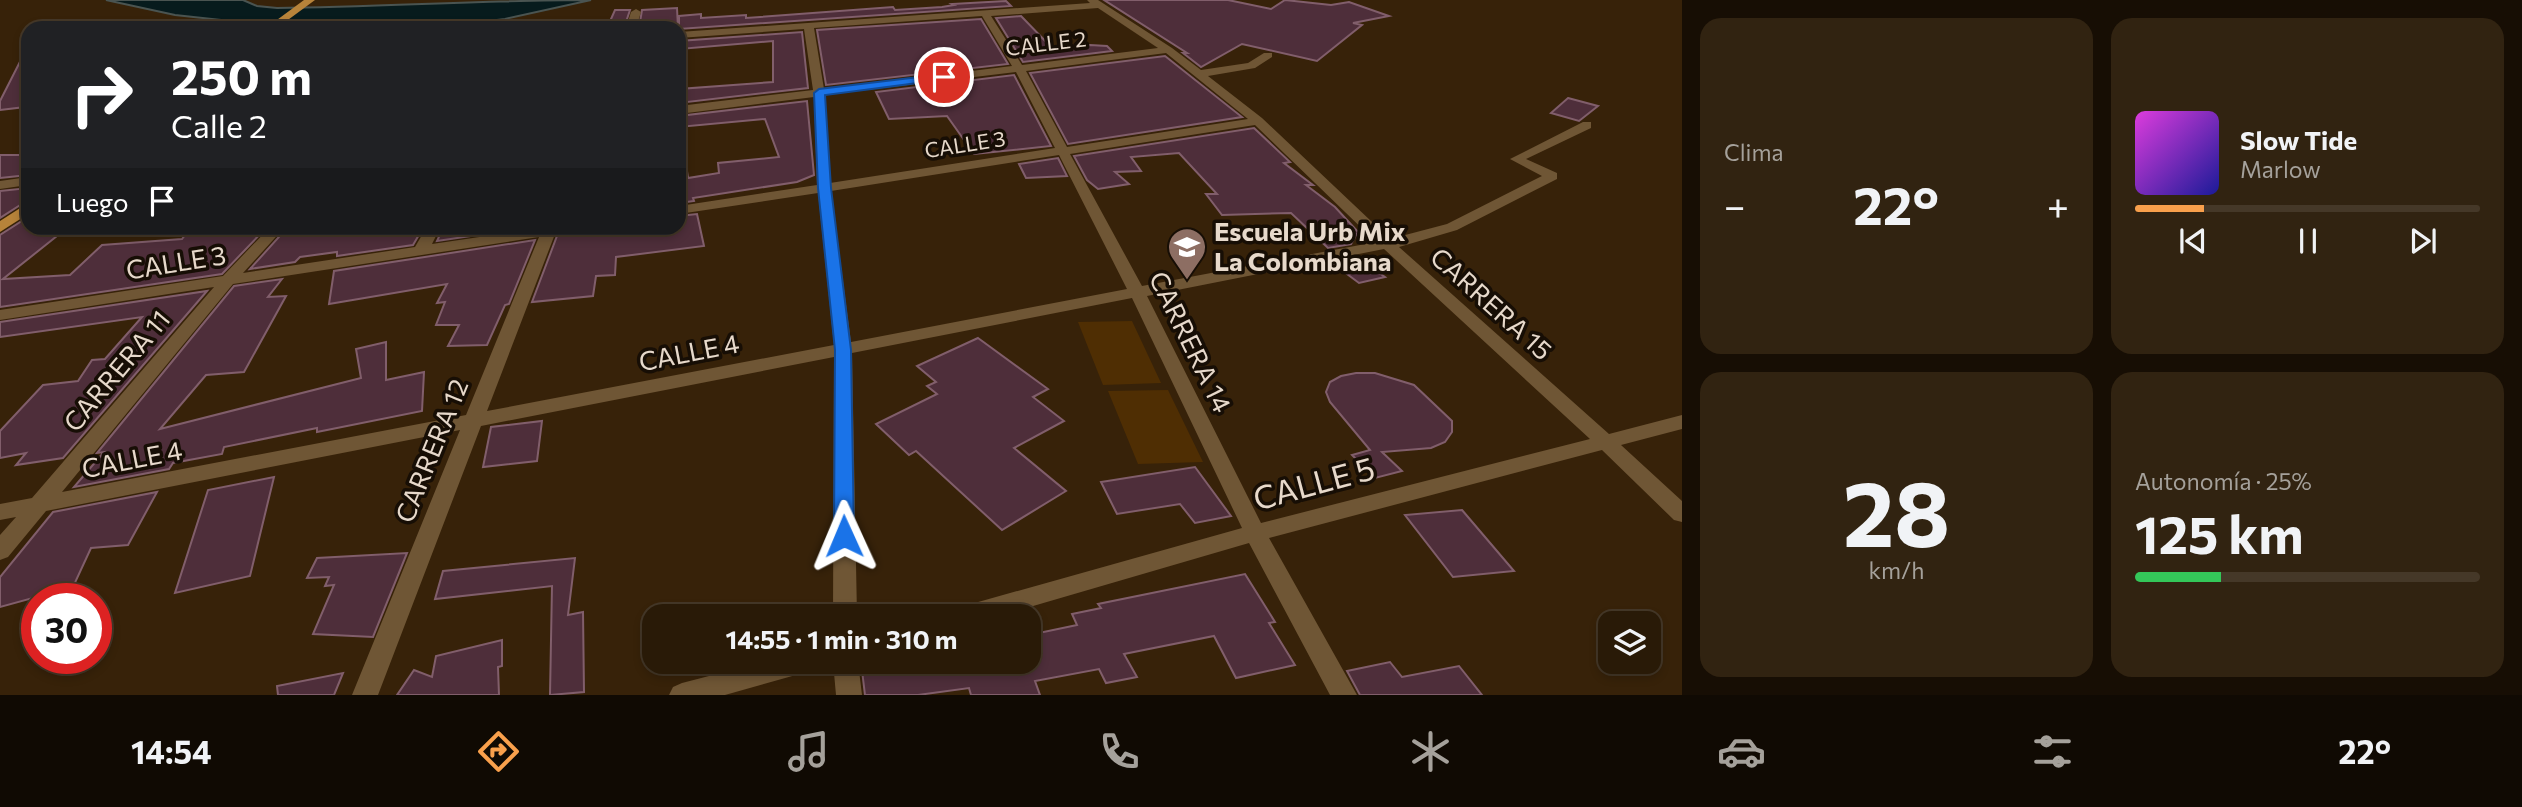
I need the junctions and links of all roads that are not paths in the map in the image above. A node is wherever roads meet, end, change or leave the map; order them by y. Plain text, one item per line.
1 (310, 0) edge
2 (1096, 3) edge
3 (636, 12) dead end
4 (985, 14) junction
5 (281, 21) edge
6 (633, 21) edge
7 (809, 27) junction
8 (686, 35) edge
9 (1168, 50) junction
10 (1268, 55) dead end
11 (1020, 68) junction
12 (1199, 74) junction
13 (819, 93) junction
14 (686, 109) edge
15 (1258, 121) junction
16 (1587, 125) dead end
17 (1062, 151) junction
18 (21, 182) edge
19 (0, 185) edge
20 (824, 188) junction
21 (686, 209) edge
22 (21, 212) edge
23 (0, 228) edge
24 (270, 235) edge
25 (429, 235) edge
26 (512, 235) edge
27 (552, 235) edge
28 (1387, 244) junction
29 (421, 250) junction
30 (228, 280) junction
31 (1138, 294) junction
32 (0, 315) edge
33 (843, 350) junction
34 (472, 422) junction
35 (1682, 422) edge
36 (1607, 443) junction
37 (39, 504) junction
38 (0, 512) edge
39 (1682, 514) edge
40 (1255, 533) junction
41 (0, 551) edge
42 (845, 604) edge
43 (1006, 604) edge
44 (759, 674) edge
45 (847, 674) edge
46 (365, 695) edge
47 (682, 695) edge
48 (849, 695) edge
49 (1344, 695) edge

1 - 5 main road
2 - 4 street
2 - 9 street, CARRERA 15
3 - 6 street
4 - 7 street
4 - 11 street, CARRERA 14
7 - 8 street
7 - 13 street
9 - 11 street, CALLE 2
9 - 12 street, CARRERA 15
10 - 12 street
11 - 13 street, CALLE 2
11 - 17 street, CARRERA 14
12 - 15 street, CARRERA 15
13 - 14 street, CALLE 2
13 - 20 street
15 - 17 street, CALLE 3
15 - 28 street, CARRERA 15
16 - 28 street, CALLE 4
17 - 20 street, CALLE 3
17 - 31 street, CARRERA 14
18 - 19 street
20 - 21 street, CALLE 3
20 - 33 street
22 - 23 main road
24 - 30 street, CARRERA 11
25 - 29 street
26 - 29 street, CALLE 3
27 - 34 street, CARRERA 12
28 - 31 street, CALLE 4
28 - 36 street, CARRERA 15
29 - 30 street, CALLE 3
30 - 32 street, CALLE 3
30 - 37 street, CARRERA 11
31 - 33 street, CALLE 4
31 - 40 street, CARRERA 14
33 - 34 street, CALLE 4
33 - 42 street
34 - 37 street, CALLE 4
34 - 46 street, CARRERA 12
35 - 36 street, CALLE 5
36 - 39 street, CARRERA 15
36 - 40 street, CALLE 5
37 - 38 street, CALLE 4
37 - 41 street, CARRERA 11
40 - 43 street, CALLE 5
40 - 49 street, CARRERA 14
44 - 47 street
45 - 48 street

